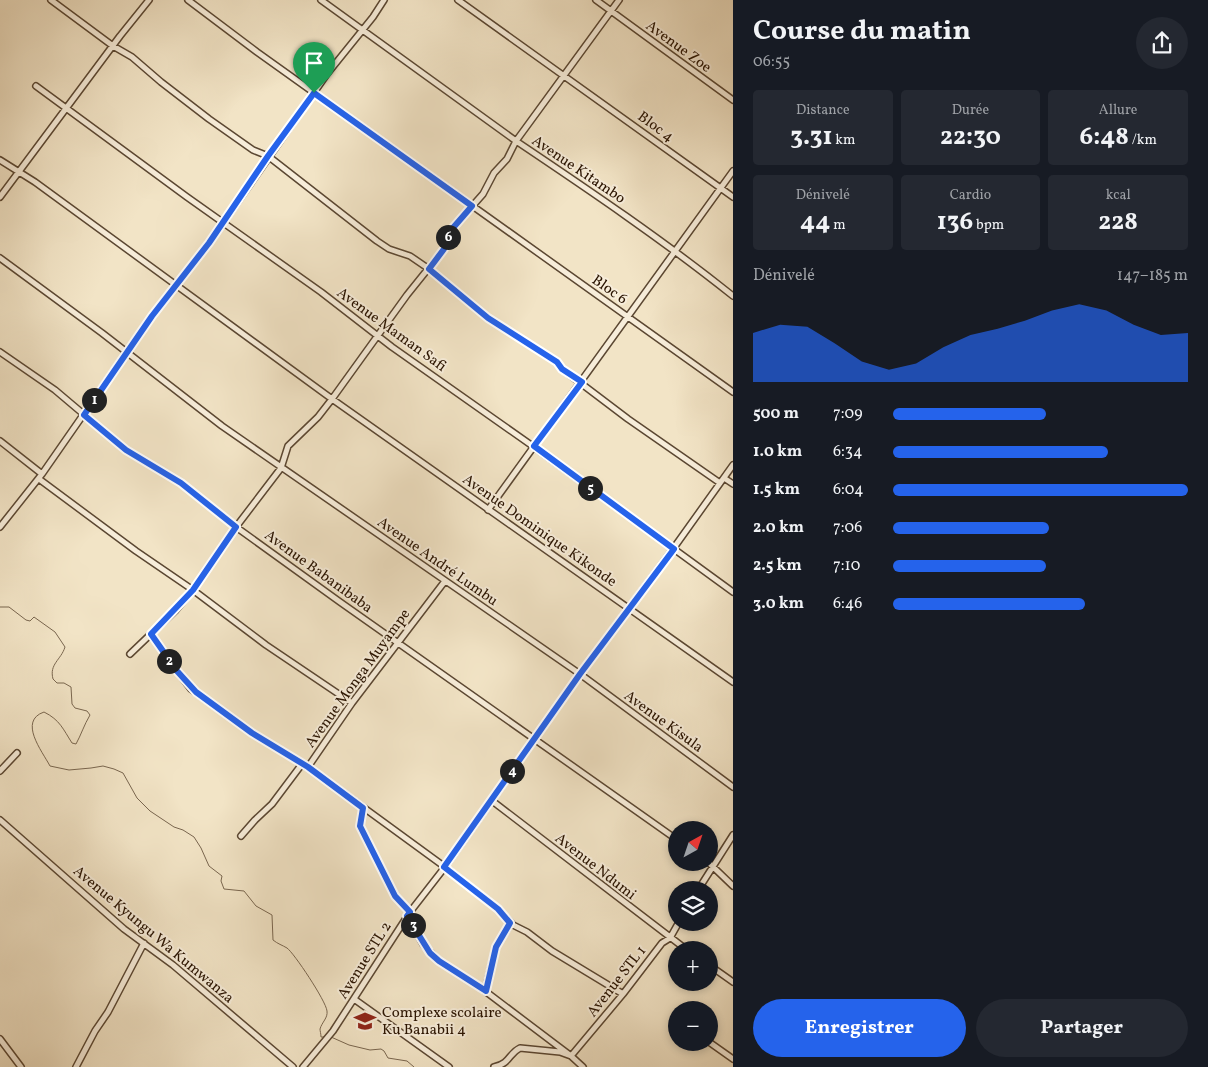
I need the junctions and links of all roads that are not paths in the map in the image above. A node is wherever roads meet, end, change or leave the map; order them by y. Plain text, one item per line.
1 (51, 0) edge
2 (149, 0) edge
3 (188, 0) edge
4 (321, 0) edge
5 (384, 0) edge
6 (458, 0) edge
7 (596, 0) edge
8 (619, 0) edge
9 (611, 12) junction
10 (362, 31) junction
11 (113, 46) junction
12 (564, 76) junction
13 (36, 86) dead end
14 (314, 93) junction
15 (733, 100) edge
16 (67, 109) junction
17 (516, 140) junction
18 (268, 156) junction
19 (0, 160) edge
20 (18, 172) junction
21 (733, 172) edge
22 (720, 188) junction
23 (0, 197) edge
24 (733, 197) edge
25 (472, 206) junction
26 (223, 223) junction
27 (675, 250) junction
28 (0, 258) edge
29 (429, 269) junction
30 (176, 286) junction
31 (733, 296) edge
32 (628, 317) junction
33 (378, 335) junction
34 (0, 352) edge
35 (127, 352) junction
36 (582, 382) junction
37 (733, 392) edge
38 (332, 399) junction
39 (84, 415) junction
40 (0, 441) edge
41 (534, 446) junction
42 (733, 465) edge
43 (281, 468) junction
44 (41, 476) junction
45 (722, 480) junction
46 (733, 484) edge
47 (488, 510) junction
48 (0, 527) edge
49 (236, 527) junction
50 (674, 549) junction
51 (445, 581) junction
52 (193, 590) junction
53 (733, 592) edge
54 (630, 608) junction
55 (151, 634) junction
56 (397, 642) junction
57 (130, 654) dead end
58 (580, 674) junction
59 (733, 682) edge
60 (352, 703) junction
61 (535, 739) junction
62 (17, 753) dead end
63 (302, 764) junction
64 (308, 767) junction
65 (0, 771) edge
66 (733, 787) edge
67 (491, 800) junction
68 (363, 808) junction
69 (0, 820) edge
70 (668, 833) edge
71 (241, 836) dead end
72 (733, 836) edge
73 (718, 854) edge
74 (444, 867) junction
75 (717, 871) edge
76 (733, 886) edge
77 (409, 914) junction
78 (510, 923) junction
79 (674, 931) edge
80 (670, 938) junction
81 (674, 941) edge
82 (144, 943) junction
83 (718, 971) edge
84 (733, 982) edge
85 (487, 984) junction
86 (486, 991) junction
87 (623, 994) junction
88 (495, 998) junction
89 (354, 999) junction
90 (0, 1040) edge
91 (718, 1049) edge
92 (571, 1056) junction
93 (733, 1060) edge
94 (21, 1067) edge
95 (76, 1067) edge
96 (293, 1067) edge
97 (304, 1067) edge
98 (449, 1067) edge
99 (494, 1067) edge
100 (583, 1067) edge

1 - 11 street
2 - 11 street
3 - 14 street, Bloc 6
4 - 10 street
5 - 10 street
6 - 12 street, Bloc 4
7 - 9 street, Avenue Zoe
8 - 9 street, Avenue Kitambo
9 - 12 street, Avenue Kitambo
9 - 15 street, Avenue Zoe
10 - 14 street
10 - 17 street
11 - 16 street
11 - 18 street
12 - 17 street, Avenue Kitambo
12 - 22 street, Bloc 4
13 - 16 street, Avenue Maman Safi
14 - 18 street
14 - 25 street, Bloc 6
16 - 20 street
16 - 26 street, Avenue Maman Safi
17 - 25 street
17 - 27 street, Avenue Kitambo
18 - 26 street
18 - 29 street
19 - 20 street, Avenue Dominique Kikonde
20 - 23 street
20 - 30 street, Avenue Dominique Kikonde
21 - 22 street
22 - 24 street, Bloc 4
22 - 27 street
25 - 29 street
25 - 32 street, Bloc 6
26 - 30 street
26 - 33 street, Avenue Maman Safi
27 - 31 street, Avenue Kitambo
27 - 32 street
28 - 35 street, Avenue André Lumbu
29 - 33 street
29 - 36 street
30 - 35 street
30 - 38 street, Avenue Dominique Kikonde
32 - 36 street
32 - 37 street, Bloc 6
33 - 38 street
33 - 41 street, Avenue Maman Safi
34 - 39 street, Avenue Babanibaba
35 - 39 street
35 - 43 street, Avenue André Lumbu
36 - 41 street
36 - 45 street
38 - 43 street
38 - 47 street, Avenue Dominique Kikonde
39 - 44 street
39 - 49 street, Avenue Babanibaba
40 - 44 street
41 - 47 street
41 - 50 street, Avenue Maman Safi
42 - 45 street, Avenue STL 2
43 - 49 street
43 - 51 street, Avenue André Lumbu
44 - 48 street
44 - 52 street
45 - 46 street
45 - 50 street, Avenue STL 2
47 - 54 street, Avenue Dominique Kikonde
49 - 52 street
49 - 56 street, Avenue Babanibaba
50 - 53 street, Avenue Maman Safi
50 - 54 street, Avenue STL 2
51 - 56 street, Avenue Monga Muyampe
51 - 58 street, Avenue André Lumbu
52 - 55 street
52 - 60 street
54 - 58 street, Avenue STL 2
54 - 59 street, Avenue Dominique Kikonde
55 - 57 street
55 - 63 street
56 - 60 street, Avenue Monga Muyampe
56 - 61 street, Avenue Babanibaba
58 - 61 street, Avenue STL 2
58 - 66 street, Avenue Kisula
60 - 64 street, Avenue Monga Muyampe
61 - 67 street, Avenue STL 2
61 - 70 street, Avenue Babanibaba
62 - 65 street
63 - 64 street
63 - 71 street
64 - 68 street, Avenue Monga Muyampe
67 - 74 street, Avenue STL 2
67 - 80 street, Avenue Ndumi
68 - 74 street, Avenue Monga Muyampe
68 - 77 street
69 - 82 street, Avenue Kyungu Wa Kumwanza
72 - 73 street
74 - 77 street, Avenue STL 2
74 - 78 street, Avenue Monga Muyampe
75 - 76 street
77 - 86 street
77 - 89 street, Avenue STL 2
78 - 85 street
78 - 87 street, Avenue Monga Muyampe
79 - 80 street, Avenue STL 1
80 - 81 street, Avenue Ndumi
80 - 87 street, Avenue STL 1
82 - 95 street
82 - 96 street, Avenue Kyungu Wa Kumwanza
83 - 84 street
85 - 86 street
85 - 88 street
86 - 88 street
87 - 92 street, Avenue STL 1
88 - 92 street
89 - 97 street, Avenue STL 2
89 - 98 street
90 - 94 street
91 - 93 street
92 - 99 street
92 - 100 street

